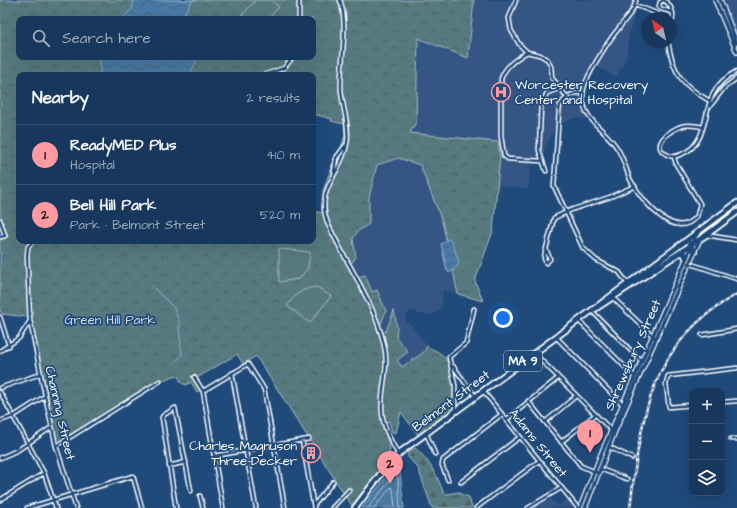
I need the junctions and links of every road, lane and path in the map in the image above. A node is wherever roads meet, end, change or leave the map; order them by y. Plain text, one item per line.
1 (299, 0) edge
2 (340, 0) edge
3 (516, 0) edge
4 (636, 0) edge
5 (715, 0) edge
6 (720, 0) edge
7 (635, 5) junction
8 (653, 12) edge
9 (672, 12) joint
10 (299, 16) edge
11 (737, 43) edge
12 (669, 48) edge
13 (527, 52) junction
14 (737, 52) edge
15 (291, 60) edge
16 (737, 71) edge
17 (273, 72) edge
18 (737, 78) edge
19 (560, 88) junction
20 (582, 93) junction
21 (567, 97) junction
22 (710, 101) junction
23 (709, 109) junction
24 (703, 127) junction
25 (674, 157) junction
26 (542, 161) junction
27 (546, 171) dead end
28 (635, 186) junction
29 (737, 203) edge
30 (565, 212) junction
31 (737, 212) edge
32 (0, 220) edge
33 (706, 235) junction
34 (699, 236) junction
35 (0, 237) edge
36 (737, 240) edge
37 (686, 241) junction
38 (32, 244) edge
39 (691, 244) junction
40 (546, 249) dead end
41 (694, 252) junction
42 (677, 253) junction
43 (687, 261) junction
44 (737, 279) edge
45 (629, 284) junction
46 (613, 298) junction
47 (474, 309) dead end
48 (592, 311) junction
49 (0, 318) edge
50 (30, 321) junction
51 (579, 321) junction
52 (737, 329) edge
53 (702, 335) dead end
54 (556, 337) junction
55 (652, 337) junction
56 (656, 339) junction
57 (10, 346) junction
58 (0, 351) edge
59 (534, 353) junction
60 (641, 361) junction
61 (451, 366) junction
62 (737, 368) edge
63 (232, 373) junction
64 (40, 374) junction
65 (634, 376) junction
66 (194, 377) dead end
67 (558, 378) junction
68 (160, 381) dead end
69 (0, 388) edge
70 (483, 391) junction
71 (0, 392) edge
72 (203, 392) junction
73 (45, 396) junction
74 (476, 396) junction
75 (576, 396) junction
76 (528, 401) junction
77 (737, 401) edge
78 (725, 402) edge
79 (622, 404) junction
80 (689, 405) edge
81 (456, 411) junction
82 (502, 414) junction
83 (595, 415) junction
84 (14, 416) junction
85 (506, 420) junction
86 (0, 421) edge
87 (545, 422) junction
88 (52, 428) junction
89 (611, 430) junction
90 (426, 433) junction
91 (520, 437) junction
92 (309, 439) dead end
93 (732, 439) dead end
94 (737, 439) edge
95 (302, 440) junction
96 (29, 442) junction
97 (562, 442) junction
98 (274, 445) junction
99 (56, 446) junction
100 (609, 447) junction
101 (246, 451) junction
102 (398, 454) junction
103 (435, 454) dead end
104 (214, 456) junction
105 (0, 458) edge
106 (632, 458) dead end
107 (539, 460) junction
108 (186, 462) junction
109 (168, 466) junction
110 (600, 468) junction
111 (594, 471) junction
112 (44, 473) junction
113 (598, 473) junction
114 (627, 479) dead end
115 (448, 480) dead end
116 (333, 482) dead end
117 (461, 482) dead end
118 (561, 488) junction
119 (349, 490) dead end
120 (191, 492) dead end
121 (72, 494) junction
122 (200, 496) dead end
123 (0, 500) edge
124 (54, 500) junction
125 (536, 503) junction
126 (314, 507) edge
127 (27, 508) edge
128 (56, 508) edge
129 (76, 508) edge
130 (142, 508) edge
131 (176, 508) edge
132 (203, 508) edge
133 (223, 508) edge
134 (256, 508) edge
135 (285, 508) edge
136 (332, 508) edge
137 (355, 508) edge
138 (476, 508) edge
139 (528, 508) edge
140 (539, 508) edge
141 (579, 508) edge
142 (585, 508) edge

1 - 10 street
2 - 102 street
3 - 13 street
4 - 7 street
5 - 14 main road
6 - 11 main road
7 - 8 street
7 - 20 street
9 - 9 street
12 - 22 street
13 - 19 street
13 - 26 street
15 - 17 street
16 - 22 street
18 - 23 street
19 - 21 street
19 - 26 street
20 - 21 street
20 - 28 street
21 - 30 street
22 - 23 street
23 - 24 street
24 - 25 street
24 - 25 street
25 - 28 street
26 - 27 street
28 - 30 street
29 - 34 highway, Belmont Street / MA 9
30 - 40 street
30 - 45 street
31 - 33 highway, Belmont Street / MA 9
32 - 35 street
33 - 34 highway, Belmont Street / MA 9
33 - 36 street
34 - 37 highway, Belmont Street / MA 9
34 - 39 highway, Belmont Street / MA 9
34 - 41 main road, Shrewsbury Street
37 - 39 highway
37 - 45 highway, Belmont Street / MA 9
38 - 50 street, Channing Street
39 - 41 highway
39 - 42 highway, Belmont Street / MA 9
39 - 43 main road, Shrewsbury Street
41 - 43 main road, Shrewsbury Street
42 - 43 highway
42 - 45 highway, Belmont Street / MA 9
43 - 44 street
43 - 55 main road, Shrewsbury Street
43 - 56 main road, Shrewsbury Street
45 - 46 highway, Belmont Street / MA 9
45 - 48 highway, Belmont Street / MA 9
46 - 48 highway, Belmont Street / MA 9
46 - 55 street
47 - 61 street
48 - 51 highway, Belmont Street / MA 9
48 - 60 street
49 - 57 street
50 - 57 street
50 - 64 street, Channing Street
51 - 54 highway, Belmont Street / MA 9
51 - 65 street
52 - 53 street
54 - 59 highway, Belmont Street / MA 9
54 - 79 street
55 - 56 street
55 - 60 main road, Shrewsbury Street
56 - 100 main road, Shrewsbury Street
57 - 58 street
59 - 67 street
59 - 70 highway, Belmont Street / MA 9
60 - 65 main road, Shrewsbury Street
61 - 74 street
61 - 81 street
62 - 80 street
63 - 72 street
63 - 98 street
63 - 101 street
64 - 69 street
64 - 73 street, Channing Street
65 - 79 main road, Shrewsbury Street
66 - 72 street
67 - 75 street
67 - 76 street
68 - 99 street
70 - 74 highway, Belmont Street / MA 9
70 - 82 street, Adams Street
71 - 84 street
72 - 104 street
73 - 84 street
73 - 88 street, Channing Street
74 - 81 highway, Belmont Street / MA 9
75 - 83 street
75 - 87 street
76 - 85 street
76 - 87 street
77 - 78 street
79 - 89 main road, Shrewsbury Street
81 - 90 highway, Belmont Street / MA 9
82 - 85 street, Adams Street
82 - 115 street
83 - 89 street
83 - 97 street
84 - 86 street
84 - 96 street
85 - 91 street, Adams Street
87 - 97 street
88 - 96 street
88 - 99 street, Channing Street
89 - 111 main road, Shrewsbury Street
90 - 102 highway, Belmont Street / MA 9
90 - 103 street
91 - 107 street, Adams Street
91 - 117 street
92 - 95 street
93 - 94 street
95 - 98 street
95 - 126 street
96 - 105 street
96 - 112 street
97 - 111 street
98 - 101 street
98 - 135 street
99 - 121 street, Channing Street
100 - 106 street
100 - 110 main road, Shrewsbury Street
101 - 104 street
101 - 134 street
102 - 137 highway, Belmont Street / MA 9
104 - 133 street
107 - 118 street, Adams Street
107 - 138 street
108 - 109 street
108 - 109 street
108 - 120 street
109 - 131 street
110 - 113 main road, Shrewsbury Street
110 - 114 street
111 - 113 street
111 - 141 main road, Shrewsbury Street
112 - 123 street
112 - 124 street
113 - 142 main road, Shrewsbury Street
116 - 126 street
118 - 125 street
118 - 141 street, Adams Street
119 - 136 street
121 - 124 street
121 - 129 street, Channing Street
121 - 130 street
122 - 132 street
124 - 127 street
124 - 128 street
125 - 139 street
125 - 140 street

